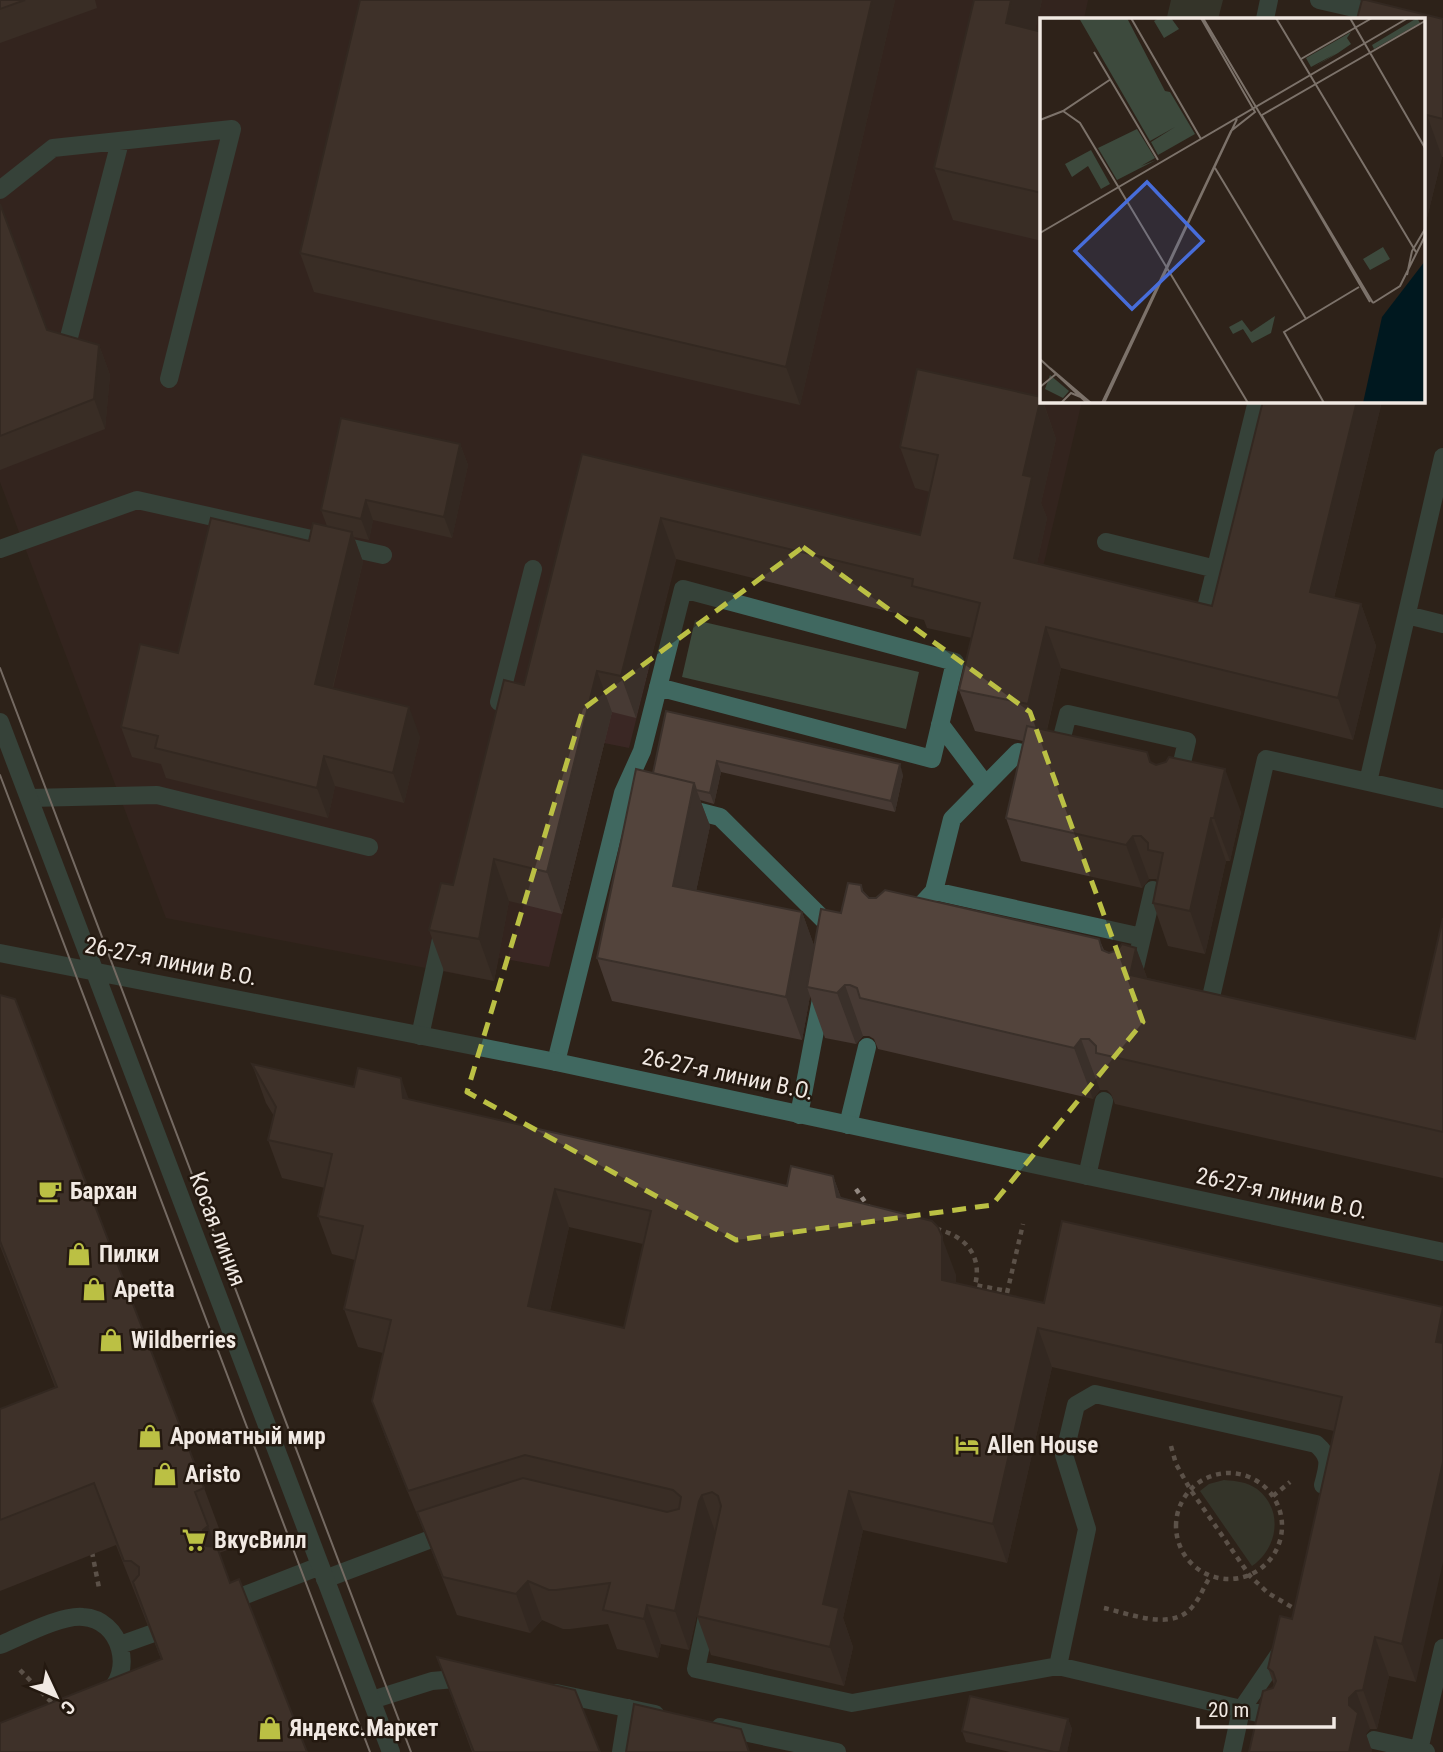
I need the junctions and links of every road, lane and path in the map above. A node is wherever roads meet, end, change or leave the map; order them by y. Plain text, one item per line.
1 (1269, 0) edge
2 (1319, 0) edge
3 (1352, 13) edge
4 (1265, 18) edge
5 (1394, 18) edge
6 (120, 142) junction
7 (0, 190) edge
8 (68, 341) edge
9 (169, 379) dead end
10 (1257, 402) edge
11 (1443, 457) edge
12 (1106, 542) dead end
13 (0, 549) edge
14 (383, 555) dead end
15 (533, 569) dead end
16 (1216, 569) junction
17 (1407, 615) junction
18 (1203, 620) edge
19 (1443, 624) edge
20 (658, 687) junction
21 (496, 716) edge
22 (0, 722) edge
23 (940, 724) junction
24 (1368, 782) junction
25 (985, 784) junction
26 (1174, 797) edge
27 (30, 798) junction
28 (1443, 799) edge
29 (671, 805) edge
30 (369, 847) dead end
31 (1153, 890) edge
32 (933, 891) junction
33 (446, 916) edge
34 (900, 929) edge
35 (1142, 937) junction
36 (0, 953) edge
37 (830, 955) edge
38 (94, 971) junction
39 (825, 981) edge
40 (1129, 993) edge
41 (1234, 1016) edge
42 (420, 1036) junction
43 (867, 1047) edge
44 (556, 1062) junction
45 (1104, 1101) edge
46 (799, 1115) junction
47 (848, 1125) junction
48 (1087, 1176) junction
49 (856, 1189) dead end
50 (876, 1217) edge
51 (1023, 1224) dead end
52 (933, 1229) edge
53 (1443, 1252) edge
54 (1007, 1291) junction
55 (1004, 1304) edge
56 (1168, 1410) junction
57 (1191, 1489) junction
58 (1319, 1503) edge
59 (463, 1528) edge
60 (91, 1544) edge
61 (323, 1572) junction
62 (1250, 1576) junction
63 (1210, 1577) junction
64 (713, 1593) edge
65 (235, 1599) edge
66 (1071, 1601) junction
67 (1295, 1609) joint
68 (100, 1622) junction
69 (151, 1634) edge
70 (0, 1645) edge
71 (120, 1645) junction
72 (1443, 1648) edge
73 (1058, 1665) junction
74 (18, 1667) dead end
75 (482, 1677) edge
76 (535, 1688) edge
77 (372, 1700) junction
78 (628, 1708) junction
79 (1241, 1710) junction
80 (63, 1715) joint
81 (669, 1717) edge
82 (1279, 1718) edge
83 (710, 1725) edge
84 (1374, 1740) dead end
85 (1423, 1751) edge
86 (391, 1752) edge
87 (621, 1752) edge
88 (834, 1752) edge
89 (1232, 1752) edge

1 - 4 street
2 - 3 street
3 - 5 street
6 - 7 street
6 - 8 street
6 - 9 street
10 - 16 street
11 - 17 street
12 - 16 street
13 - 14 street
15 - 21 street
16 - 18 street
17 - 19 street
17 - 24 street
20 - 23 street
20 - 23 street
20 - 44 street
22 - 27 street, Косая линия
23 - 25 street
24 - 28 street
24 - 41 street
25 - 26 street
25 - 32 street
27 - 30 street
27 - 38 street, Косая линия
29 - 37 street
31 - 35 street
32 - 34 street
32 - 35 street
33 - 42 street
35 - 40 street
36 - 38 street, 26-27-я линии В.О.
38 - 42 street, 26-27-я линии В.О.
38 - 61 street, Косая линия
39 - 46 street
42 - 44 street, 26-27-я линии В.О.
43 - 47 street
44 - 46 street, 26-27-я линии В.О.
45 - 48 street
46 - 47 street, 26-27-я линии В.О.
47 - 48 street, 26-27-я линии В.О.
48 - 53 street, 26-27-я линии В.О.
49 - 50 path
51 - 54 path
52 - 54 path
54 - 55 path
56 - 57 path
56 - 58 street
56 - 66 street
57 - 62 path
57 - 62 path
57 - 63 path
59 - 61 street
60 - 68 path
61 - 65 street
61 - 77 street, Косая линия
62 - 63 path
62 - 67 path
63 - 66 path
64 - 73 street
66 - 73 street
67 - 79 street
68 - 70 street
68 - 71 street
69 - 71 street
71 - 80 street
72 - 85 street
73 - 79 street
74 - 80 path
75 - 77 street
76 - 78 street
77 - 86 street, Косая линия
78 - 81 street
78 - 87 street
79 - 82 street
79 - 89 street
83 - 88 street
84 - 85 street

